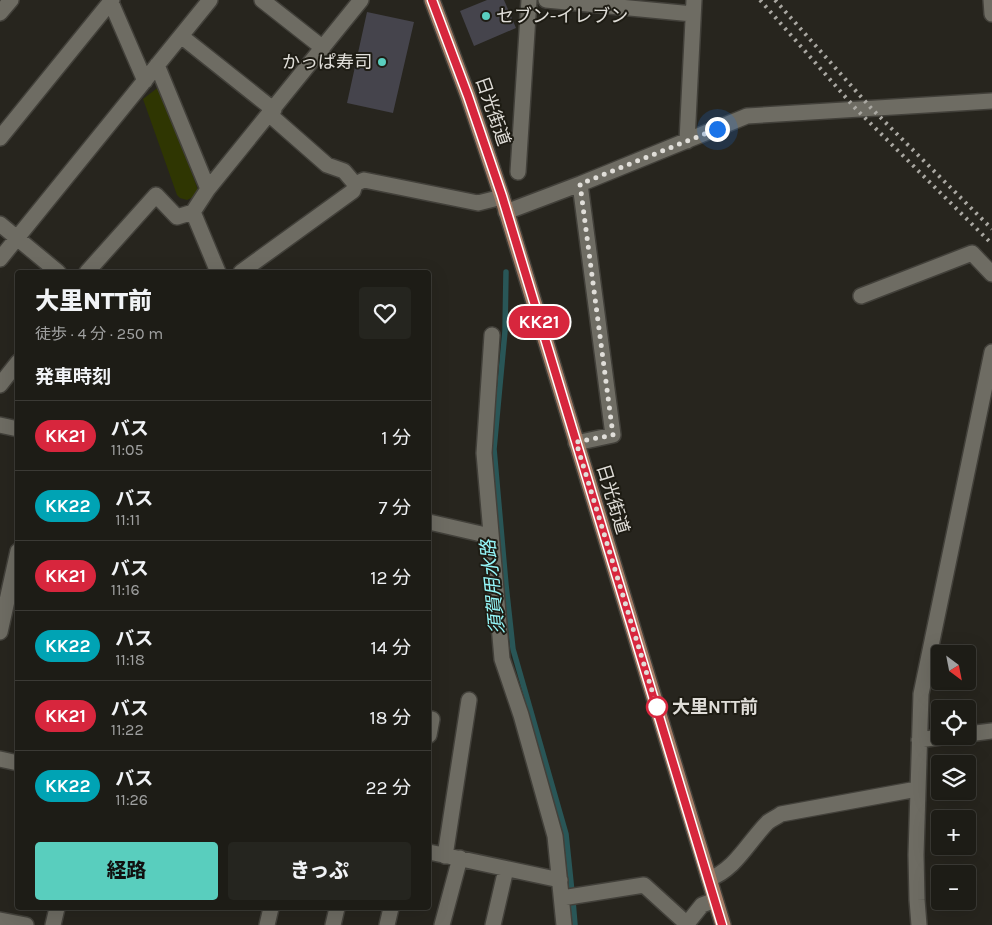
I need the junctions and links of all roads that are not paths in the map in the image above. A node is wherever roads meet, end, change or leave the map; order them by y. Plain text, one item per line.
1 (11, 0) edge
2 (111, 0) edge
3 (210, 0) edge
4 (262, 0) edge
5 (361, 0) edge
6 (432, 0) edge
7 (529, 0) edge
8 (546, 0) edge
9 (991, 0) edge
10 (693, 7) edge
11 (0, 13) edge
12 (992, 14) edge
13 (181, 36) junction
14 (323, 48) junction
15 (157, 65) junction
16 (145, 80) junction
17 (992, 102) edge
18 (272, 112) junction
19 (0, 138) edge
20 (686, 141) junction
21 (518, 172) dead end
22 (355, 184) junction
23 (580, 184) junction
24 (208, 190) junction
25 (502, 196) junction
26 (193, 212) junction
27 (506, 212) junction
28 (0, 224) edge
29 (17, 237) junction
30 (0, 259) edge
31 (56, 270) edge
32 (89, 270) edge
33 (217, 270) edge
34 (244, 270) edge
35 (992, 274) edge
36 (861, 296) dead end
37 (492, 335) dead end
38 (992, 352) edge
39 (15, 366) edge
40 (0, 385) edge
41 (0, 425) edge
42 (15, 428) edge
43 (576, 442) junction
44 (431, 522) edge
45 (490, 536) junction
46 (15, 564) edge
47 (0, 632) edge
48 (469, 700) dead end
49 (432, 719) dead end
50 (431, 724) edge
51 (992, 731) edge
52 (976, 733) edge
53 (931, 738) edge
54 (919, 740) junction
55 (0, 759) edge
56 (15, 762) edge
57 (917, 789) junction
58 (431, 852) edge
59 (452, 857) junction
60 (506, 868) junction
61 (709, 879) junction
62 (560, 880) junction
63 (562, 898) junction
64 (715, 900) junction
65 (56, 910) edge
66 (271, 910) edge
67 (337, 910) edge
68 (391, 910) edge
69 (0, 920) edge
70 (686, 924) edge
71 (26, 925) edge
72 (52, 925) edge
73 (267, 925) edge
74 (333, 925) edge
75 (387, 925) edge
76 (442, 925) edge
77 (493, 925) edge
78 (564, 925) edge
79 (722, 925) edge
80 (919, 925) edge

1 - 11 street
2 - 16 street
2 - 19 street
3 - 13 street
4 - 14 street
5 - 14 street
6 - 25 main road, 日光街道
7 - 21 street
8 - 10 street
9 - 12 street
10 - 20 street
13 - 15 street
13 - 18 street
14 - 18 street
15 - 16 street
15 - 24 street
16 - 29 street
17 - 20 street
18 - 22 street
18 - 24 street
20 - 23 street
22 - 25 street
22 - 34 street
23 - 27 street
23 - 43 street
24 - 26 street
25 - 27 main road, 日光街道
26 - 32 street
26 - 33 street
27 - 43 main road, 日光街道
28 - 29 street
29 - 30 street
29 - 31 street
35 - 36 street
37 - 45 street
38 - 54 street
39 - 40 street
41 - 42 street
43 - 61 main road, 日光街道
44 - 45 street
45 - 62 street
46 - 47 street
48 - 59 street
49 - 50 street
51 - 52 street
53 - 54 street
54 - 57 street
55 - 56 street
57 - 61 street
57 - 80 street
58 - 59 street
59 - 60 street
59 - 76 street
60 - 62 street
60 - 77 street
61 - 64 main road, 日光街道
62 - 63 street
63 - 70 street
63 - 78 street
64 - 70 street
64 - 79 main road, 日光街道
65 - 72 street
66 - 73 street
67 - 74 street
68 - 75 street
69 - 71 street

